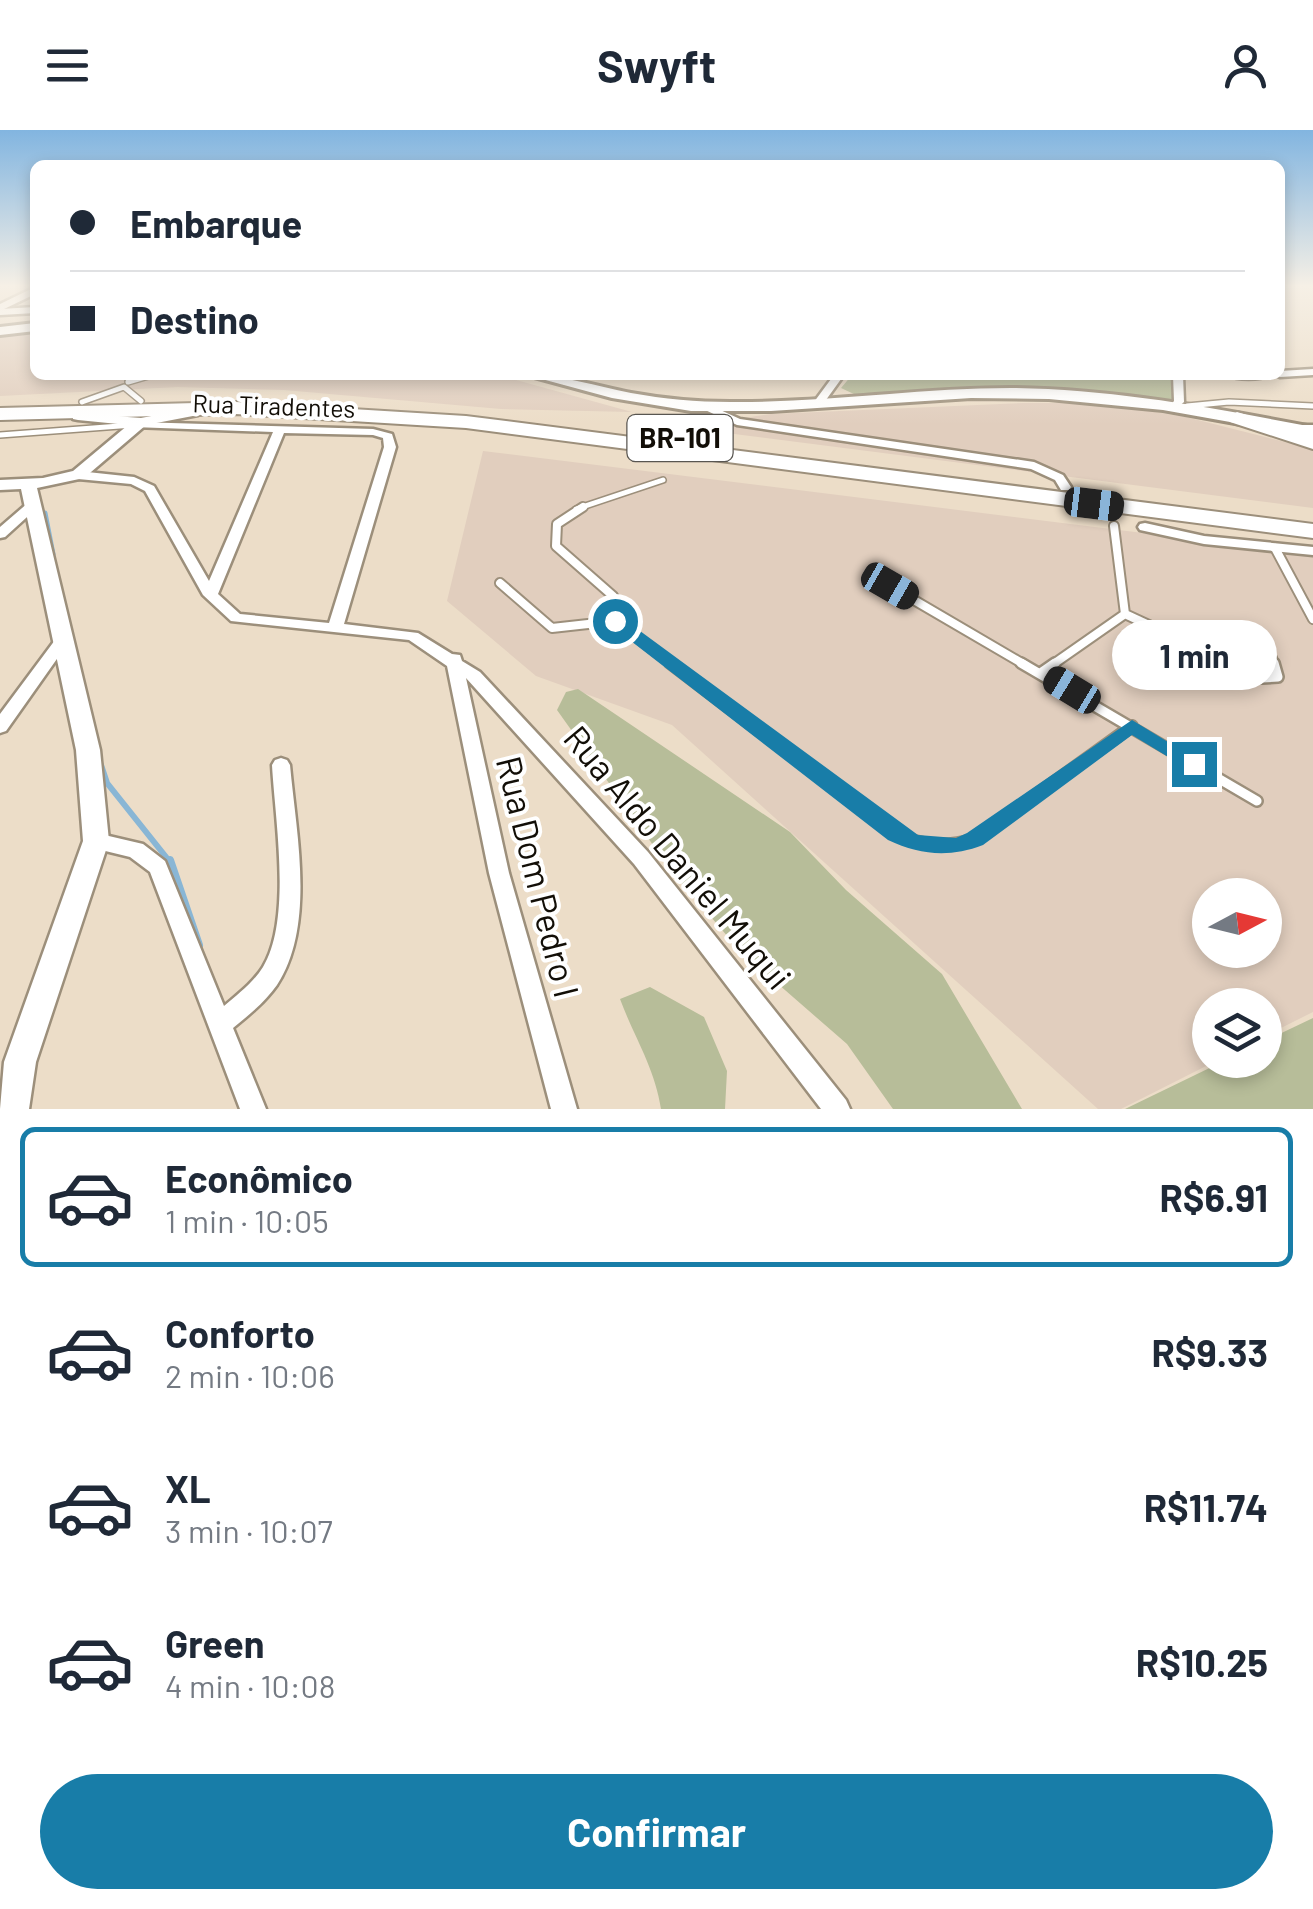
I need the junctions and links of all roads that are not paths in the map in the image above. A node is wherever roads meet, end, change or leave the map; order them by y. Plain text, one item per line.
1 (1313, 372) edge
2 (1285, 374) edge
3 (133, 380) edge
4 (149, 380) edge
5 (556, 380) edge
6 (835, 380) edge
7 (1178, 380) edge
8 (820, 402) junction
9 (134, 403) junction
10 (706, 406) junction
11 (1313, 406) edge
12 (214, 408) junction
13 (1173, 408) junction
14 (6, 411) edge
15 (1238, 418) junction
16 (280, 429) junction
17 (1307, 430) edge
18 (0, 434) edge
19 (1313, 443) edge
20 (78, 475) junction
21 (663, 480) dead end
22 (0, 484) edge
23 (1065, 487) junction
24 (30, 495) junction
25 (1132, 496) junction
26 (1101, 516) junction
27 (1198, 533) junction
28 (1312, 533) edge
29 (0, 534) edge
30 (1275, 548) junction
31 (500, 583) dead end
32 (890, 586) dead end
33 (210, 595) junction
34 (1125, 614) junction
35 (608, 619) junction
36 (1313, 620) edge
37 (336, 628) junction
38 (63, 640) junction
39 (1272, 658) dead end
40 (454, 659) junction
41 (1042, 672) junction
42 (1132, 726) junction
43 (0, 727) edge
44 (281, 765) dead end
45 (1257, 801) dead end
46 (96, 840) junction
47 (222, 1023) junction
48 (12, 1109) edge
49 (252, 1109) edge
50 (564, 1109) edge
51 (838, 1109) edge

1 - 2 street
3 - 9 lane
4 - 9 lane
5 - 10 main road
6 - 8 street
7 - 13 street
8 - 10 main road
8 - 13 main road
9 - 12 street
9 - 14 street
9 - 14 highway, BR-101
9 - 16 street, Rua Tiradentes
9 - 18 lane
9 - 20 street
9 - 23 highway, BR-101
10 - 23 street
11 - 13 lane
12 - 14 highway, BR-101
12 - 26 highway, BR-101
13 - 15 main road
15 - 17 main road
15 - 19 highway
16 - 33 street
16 - 37 street, Rua Tiradentes
20 - 24 street
20 - 33 street
21 - 35 lane
22 - 24 street
23 - 25 highway, BR-101
24 - 29 street
24 - 38 street
25 - 26 highway
25 - 28 highway, BR-101
26 - 27 highway
26 - 28 highway
26 - 34 lane
27 - 28 highway
27 - 30 street
28 - 30 street
30 - 36 lane
31 - 35 lane
32 - 41 lane
33 - 37 street, Rua Aldo Daniel Muqui
34 - 39 lane
34 - 41 lane
35 - 42 lane
37 - 40 street, Rua Aldo Daniel Muqui
38 - 43 street
38 - 46 street
40 - 50 street, Rua Dom Pedro I
40 - 51 street, Rua Aldo Daniel Muqui
41 - 42 lane
42 - 45 lane
44 - 47 street
46 - 47 street
46 - 48 street
47 - 49 street

